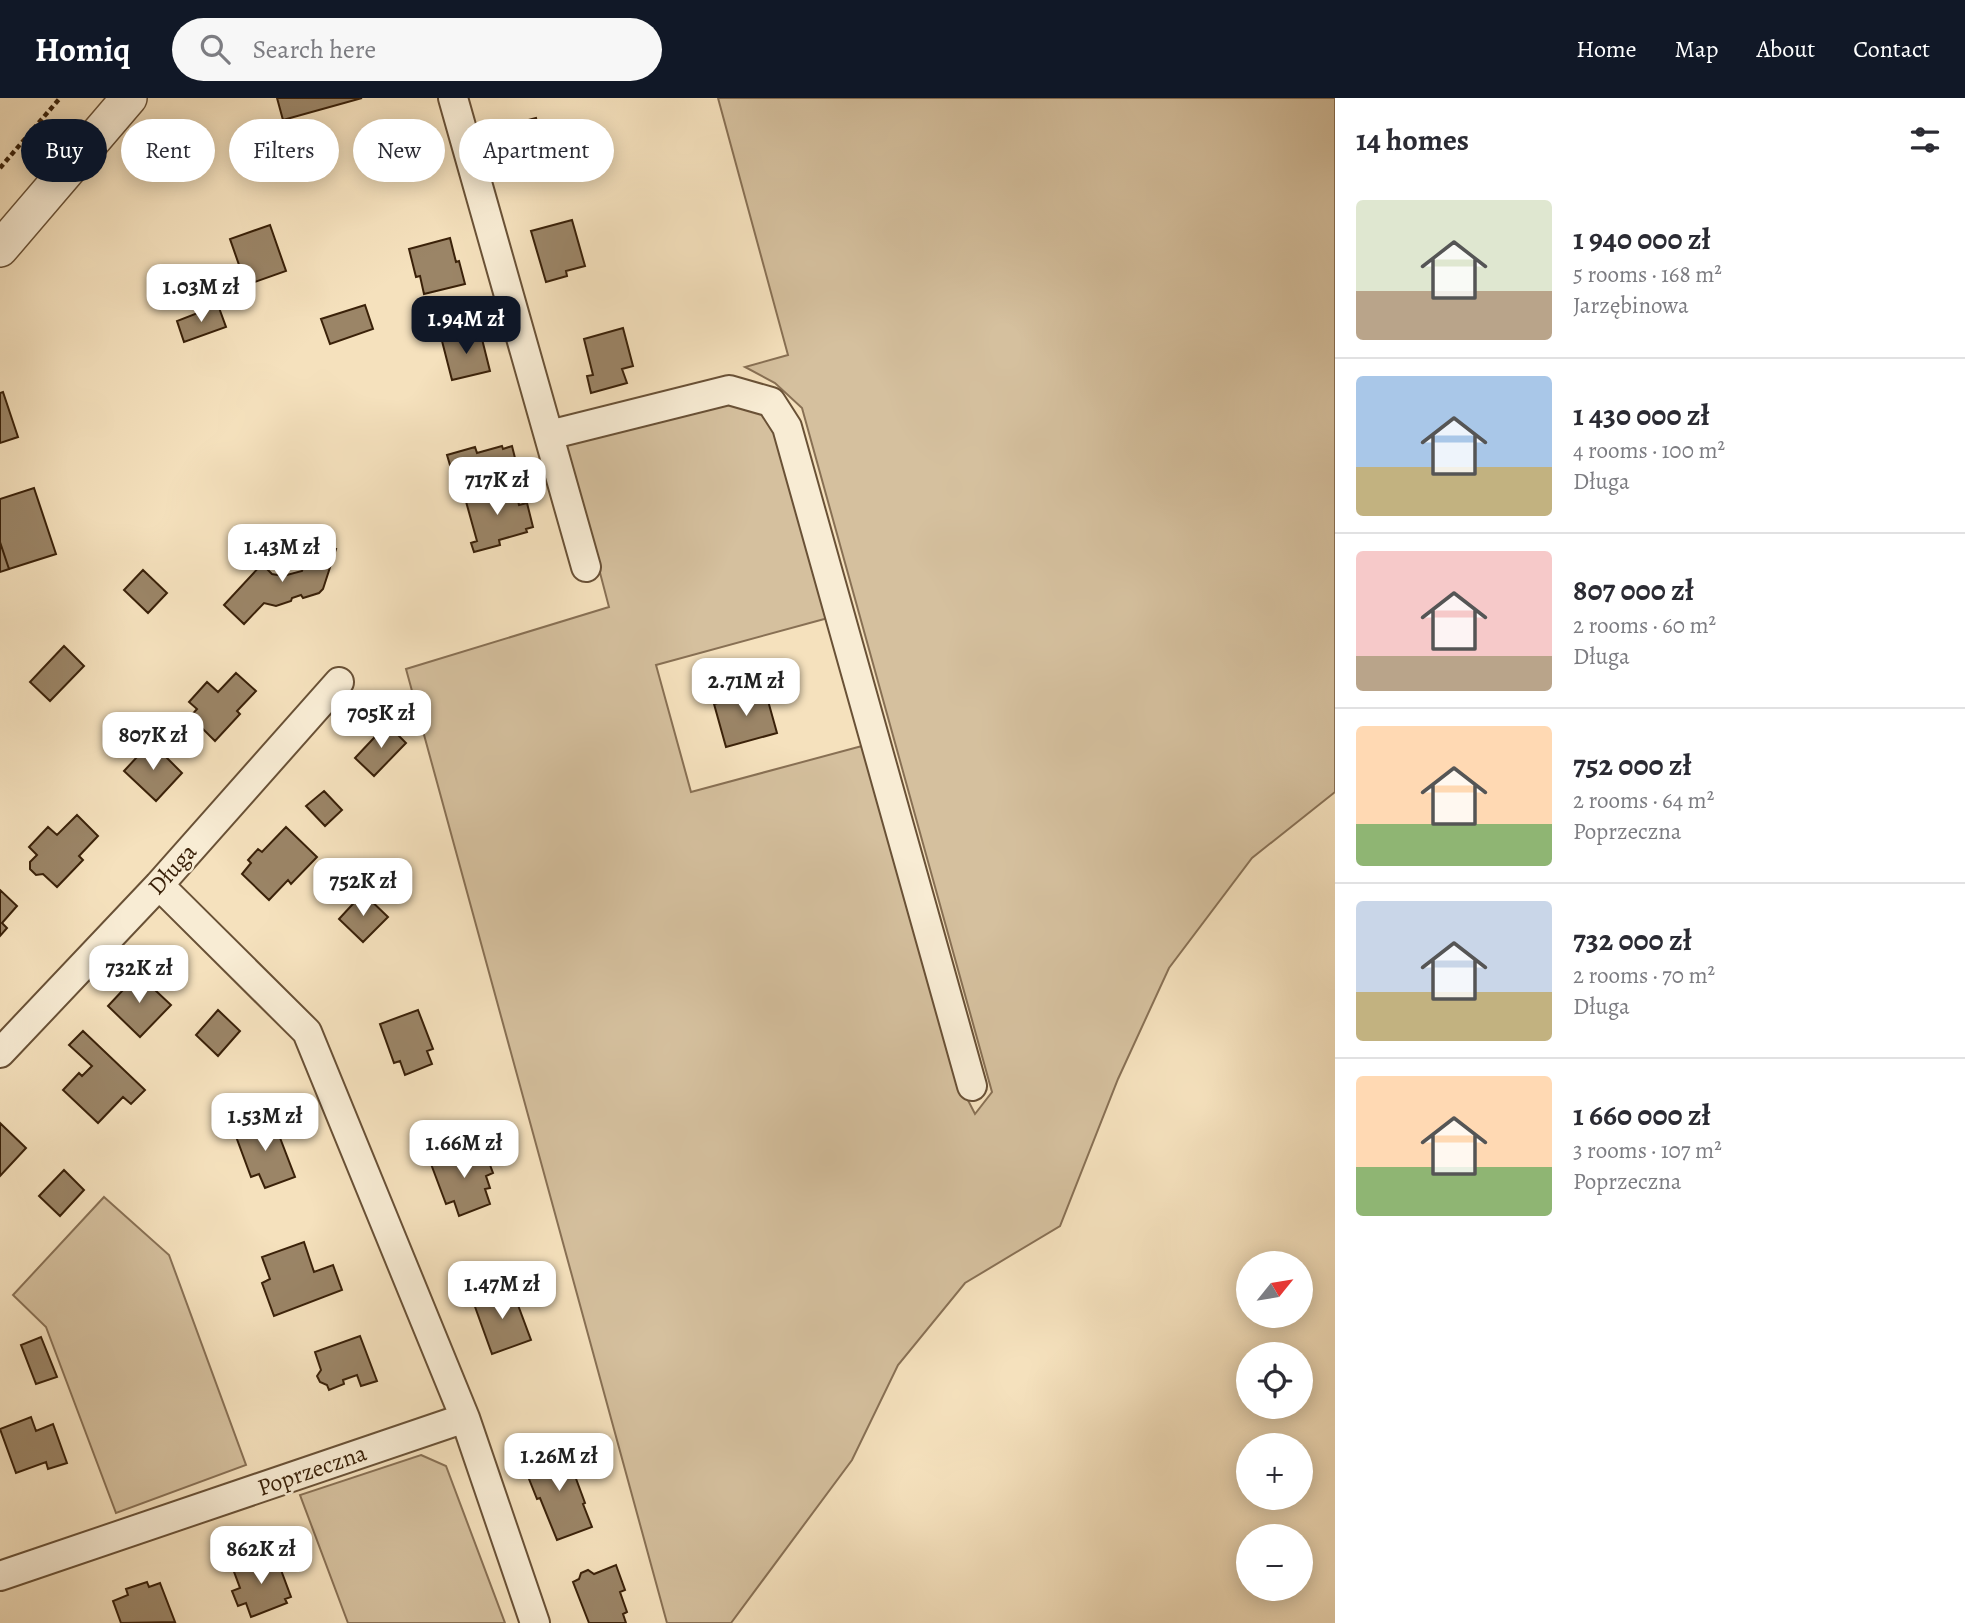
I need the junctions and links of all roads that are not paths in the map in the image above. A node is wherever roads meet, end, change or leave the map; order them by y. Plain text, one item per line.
1 (129, 98) edge
2 (453, 98) edge
3 (0, 249) edge
4 (549, 435) junction
5 (586, 567) dead end
6 (339, 682) dead end
7 (159, 885) junction
8 (0, 1053) edge
9 (972, 1086) dead end
10 (465, 1418) junction
11 (0, 1576) edge
12 (535, 1623) edge

1 - 3 street
2 - 4 street
4 - 5 street
4 - 9 street
6 - 7 street, Długa
7 - 8 street, Długa
7 - 10 street
10 - 11 street, Poprzeczna
10 - 12 street

